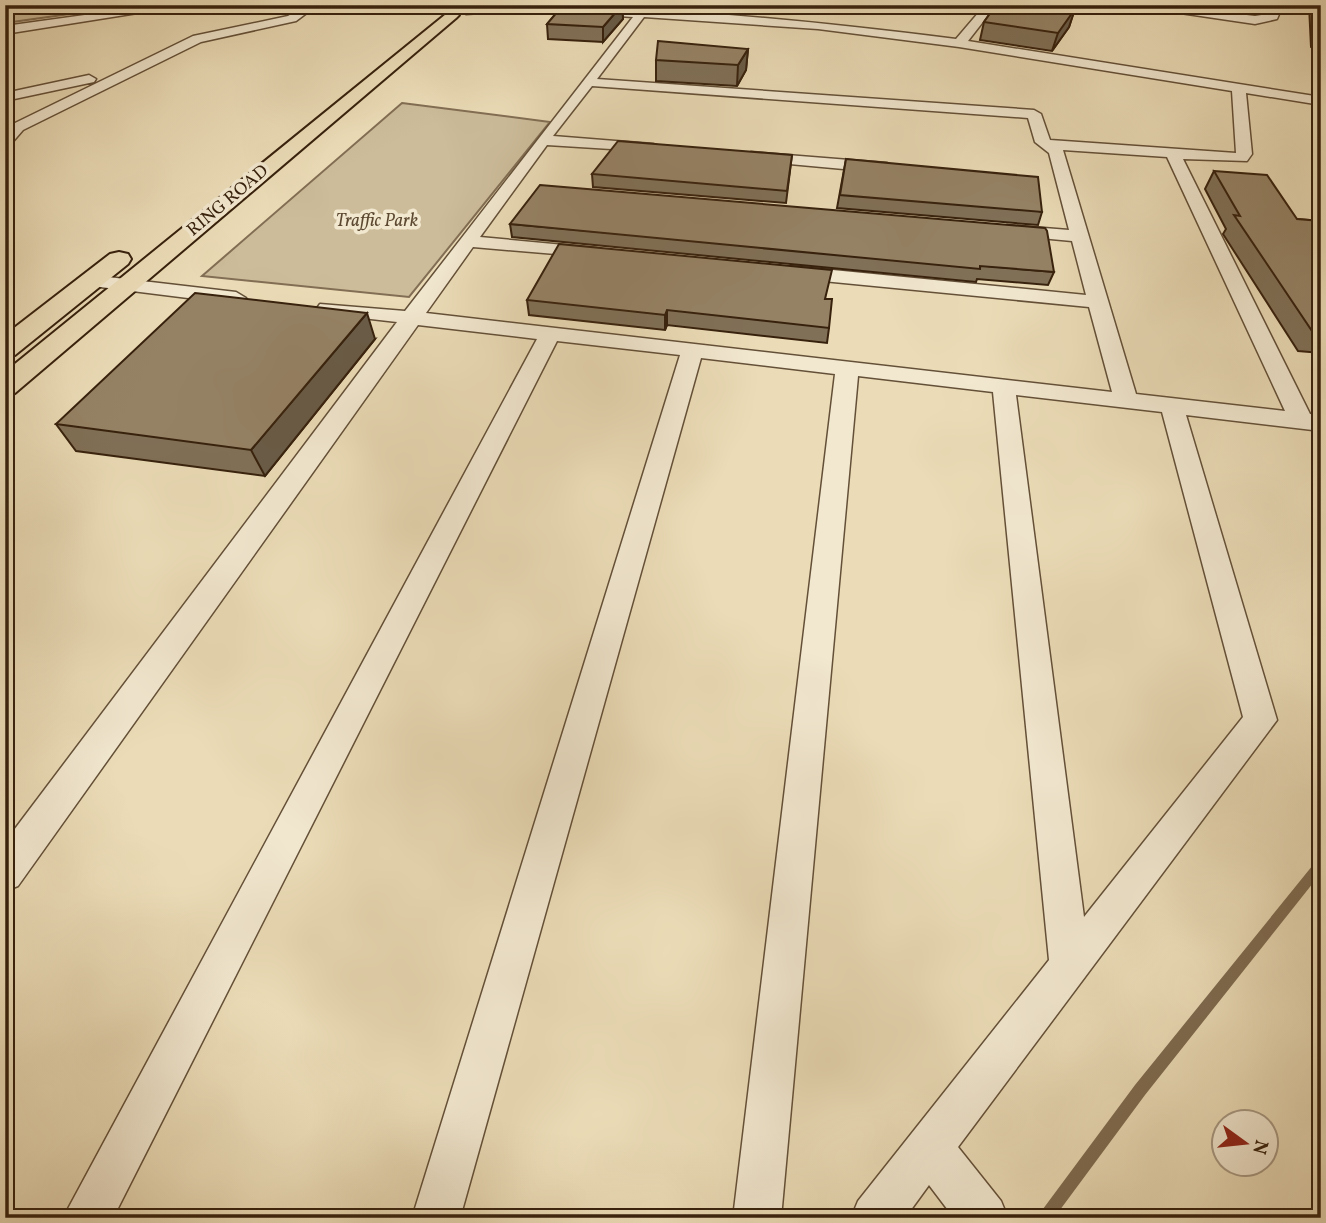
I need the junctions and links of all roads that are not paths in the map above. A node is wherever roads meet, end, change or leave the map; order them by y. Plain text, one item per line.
1 (165, 5) edge
2 (183, 5) edge
3 (301, 5) edge
4 (402, 5) edge
5 (502, 5) edge
6 (991, 5) edge
7 (1131, 5) edge
8 (1277, 5) edge
9 (523, 8) junction
10 (574, 8) edge
11 (448, 9) edge
12 (640, 15) junction
13 (5, 28) edge
14 (959, 43) junction
15 (130, 71) junction
16 (588, 82) junction
17 (1238, 87) junction
18 (5, 97) edge
19 (1321, 101) edge
20 (543, 140) junction
21 (5, 142) edge
22 (1046, 144) junction
23 (667, 150) edge
24 (1174, 154) junction
25 (735, 156) edge
26 (900, 169) edge
27 (227, 174) dead end
28 (508, 187) junction
29 (535, 190) edge
30 (984, 228) edge
31 (1080, 236) junction
32 (468, 241) junction
33 (132, 249) dead end
34 (619, 256) edge
35 (769, 270) edge
36 (91, 281) junction
37 (128, 285) junction
38 (263, 301) edge
39 (1098, 302) junction
40 (303, 306) edge
41 (411, 318) junction
42 (550, 334) junction
43 (5, 349) edge
44 (692, 351) junction
45 (847, 369) junction
46 (5, 387) edge
47 (1004, 387) junction
48 (1126, 401) junction
49 (1172, 406) junction
50 (1311, 421) edge
51 (5, 873) edge
52 (1070, 966) junction
53 (929, 1147) junction
54 (87, 1218) edge
55 (436, 1218) edge
56 (757, 1218) edge
57 (875, 1218) edge
58 (984, 1218) edge

1 - 13 street
2 - 13 street
3 - 15 street
4 - 11 street
5 - 9 street
6 - 14 street
7 - 8 street
9 - 10 street
9 - 11 street
10 - 12 street
11 - 27 main road, RING ROAD
11 - 37 main road, RING ROAD
12 - 14 street
12 - 16 street
14 - 17 street
15 - 18 street
15 - 21 street
16 - 20 street
16 - 22 street
17 - 19 street
17 - 24 street
20 - 23 street
20 - 28 street
22 - 24 street
22 - 31 street
24 - 50 street
25 - 26 street
28 - 29 street
28 - 32 street
30 - 31 street
31 - 39 street
32 - 34 street
32 - 41 street
33 - 36 main road
35 - 39 street
36 - 37 street
36 - 43 main road
37 - 38 street
37 - 46 main road, RING ROAD
39 - 48 street
40 - 41 street
41 - 42 street
41 - 51 street
42 - 44 street
42 - 54 street
44 - 45 street
44 - 55 street
45 - 47 street
45 - 56 street
47 - 48 street
47 - 52 street
48 - 49 street
49 - 50 street
49 - 52 street
52 - 53 street
53 - 57 street
53 - 58 street

